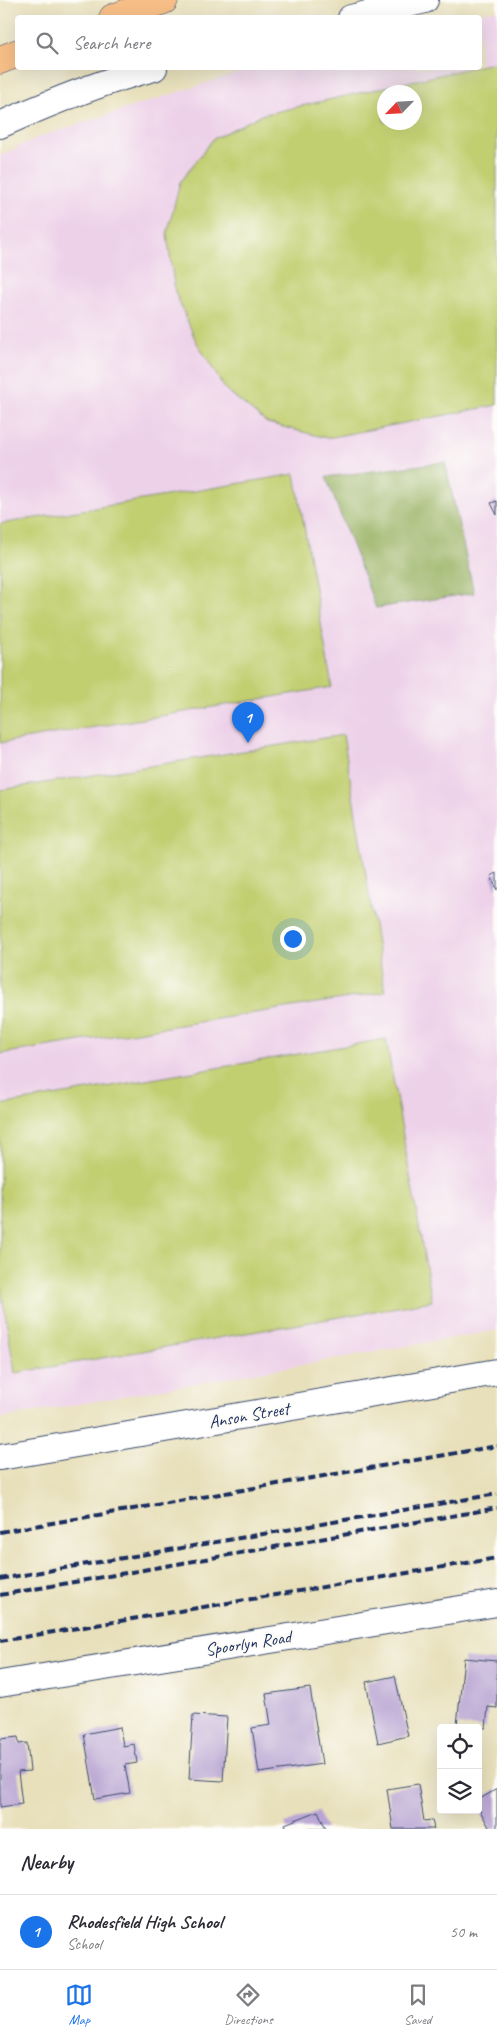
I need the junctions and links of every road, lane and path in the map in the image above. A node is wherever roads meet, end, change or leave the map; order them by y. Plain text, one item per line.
1 (164, 0) edge
2 (425, 0) edge
3 (122, 15) edge
4 (363, 15) edge
5 (15, 54) edge
6 (0, 60) edge
7 (146, 70) edge
8 (0, 125) edge
9 (497, 1372) edge
10 (0, 1457) edge
11 (497, 1603) edge
12 (0, 1684) edge

1 - 3 main road
2 - 4 street
5 - 6 main road
7 - 8 street
9 - 10 street, Anson Street
11 - 12 street, Spoorlyn Road

